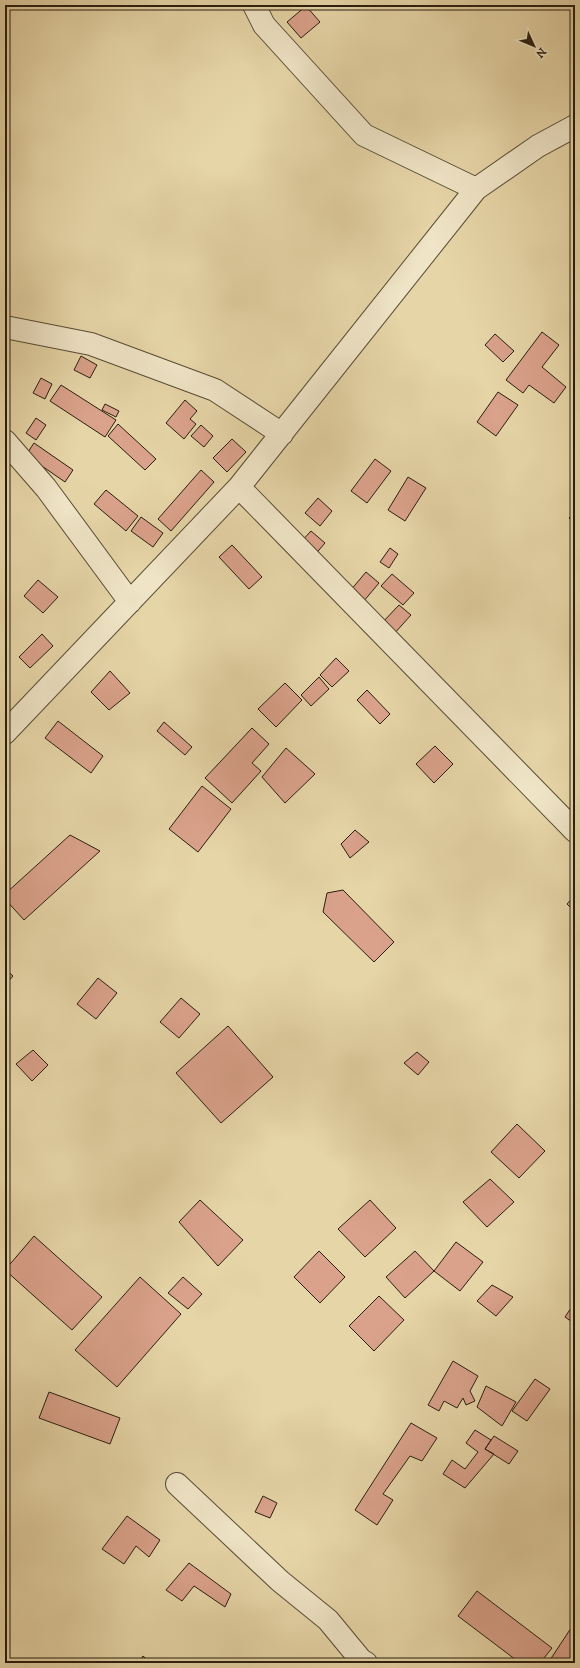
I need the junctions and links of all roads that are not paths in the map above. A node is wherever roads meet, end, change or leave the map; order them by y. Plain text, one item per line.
1 (254, 5) edge
2 (575, 126) edge
3 (476, 189) junction
4 (5, 327) edge
5 (282, 434) junction
6 (5, 441) edge
7 (239, 488) junction
8 (130, 602) junction
9 (5, 733) edge
10 (575, 831) edge
11 (178, 1484) dead end
12 (366, 1663) edge

1 - 3 street
2 - 3 street
3 - 5 street
4 - 5 street
5 - 7 street
6 - 8 street
7 - 8 street
7 - 10 street
8 - 9 street
11 - 12 street

